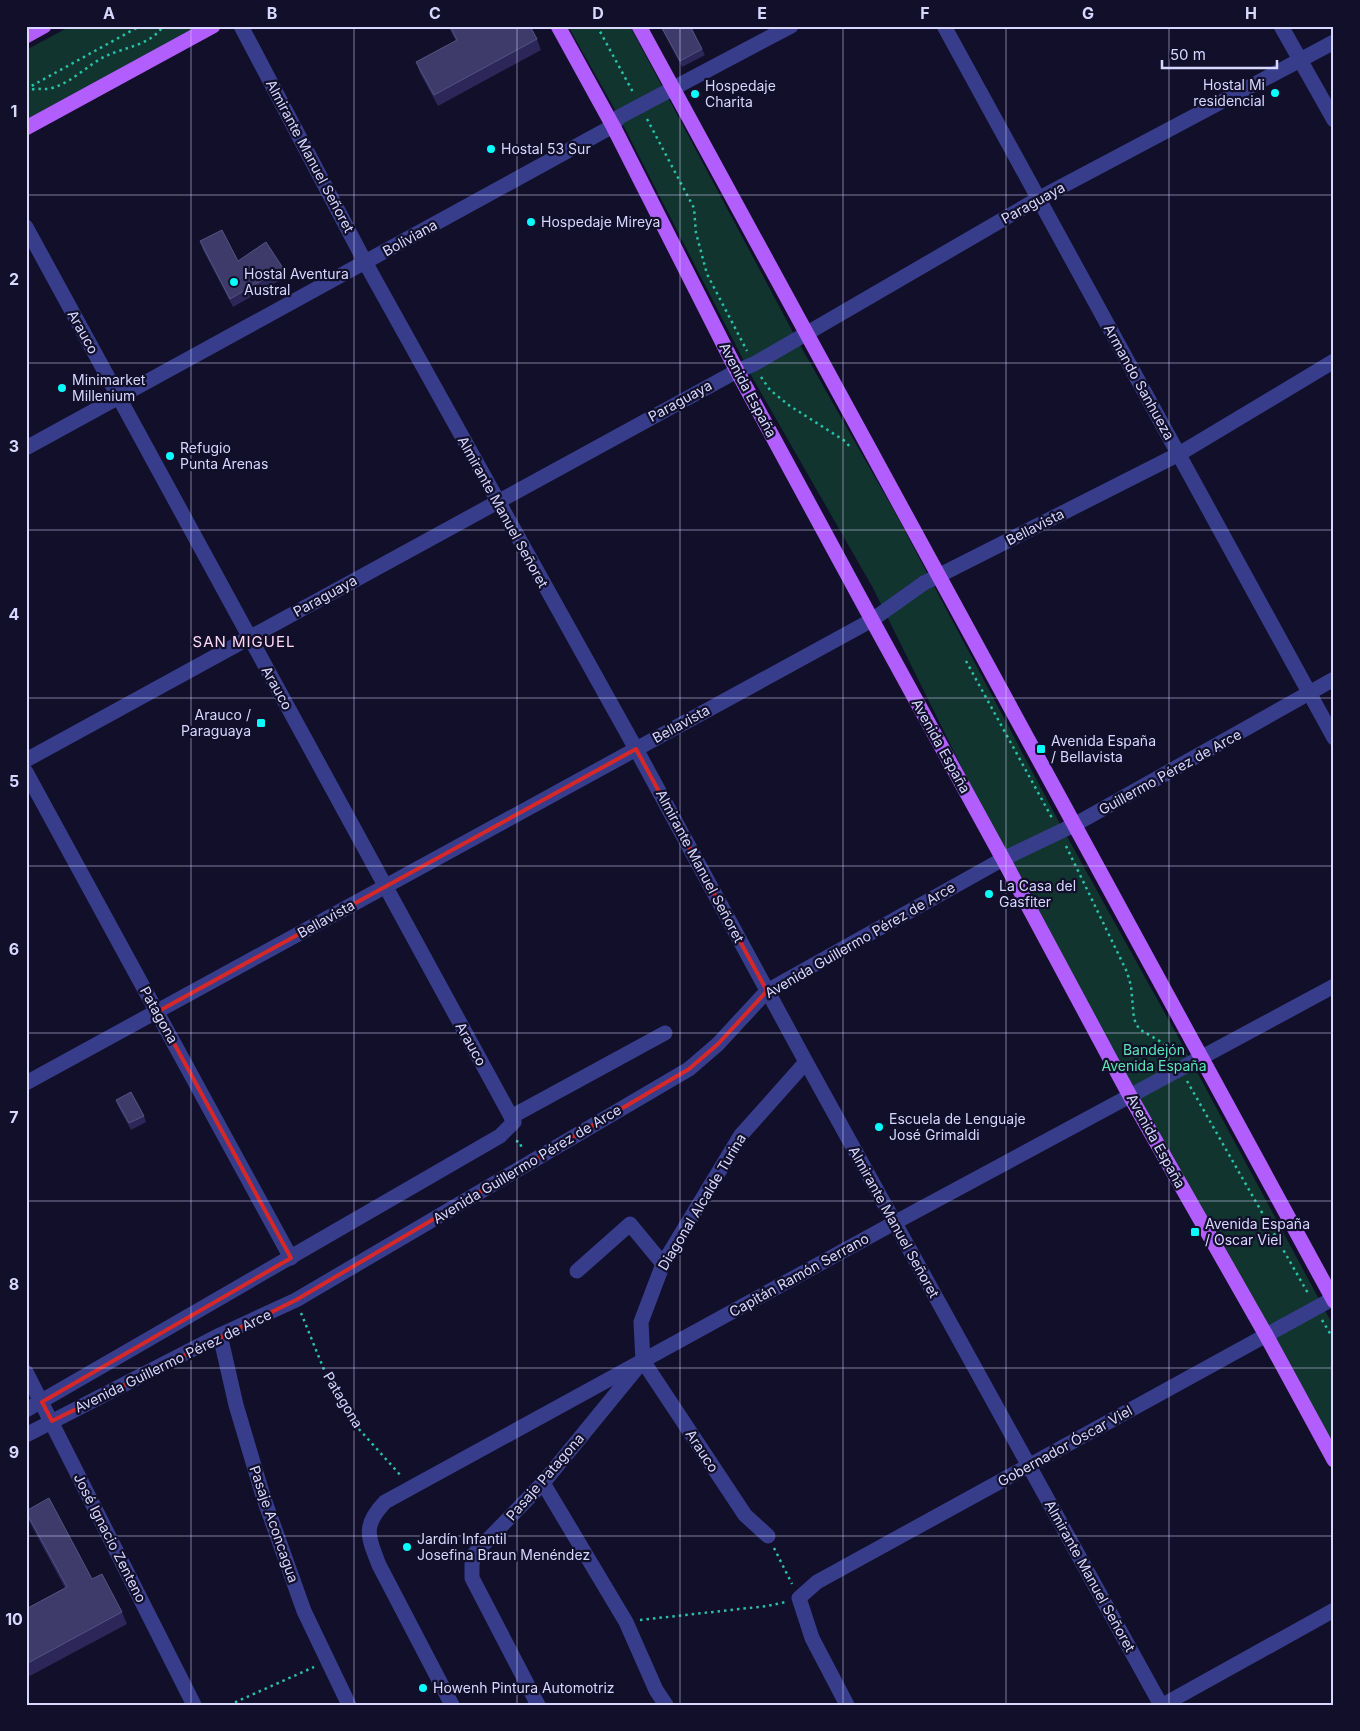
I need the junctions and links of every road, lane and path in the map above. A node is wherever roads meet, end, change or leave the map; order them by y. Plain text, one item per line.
1 (44, 26) edge
2 (140, 26) edge
3 (163, 26) edge
4 (213, 26) edge
5 (241, 26) edge
6 (558, 26) edge
7 (597, 26) edge
8 (638, 26) edge
9 (790, 26) edge
10 (944, 26) edge
11 (1281, 26) edge
12 (26, 36) edge
13 (1334, 42) edge
14 (1300, 60) junction
15 (673, 89) junction
16 (26, 90) edge
17 (640, 106) junction
18 (1334, 120) edge
19 (613, 126) junction
20 (26, 128) edge
21 (1038, 199) junction
22 (26, 227) edge
23 (365, 262) junction
24 (806, 333) junction
25 (1334, 361) edge
26 (754, 364) junction
27 (736, 370) junction
28 (119, 397) junction
29 (26, 448) edge
30 (854, 452) dead end
31 (1178, 454) junction
32 (497, 502) junction
33 (938, 576) junction
34 (872, 620) junction
35 (250, 637) junction
36 (965, 659) dead end
37 (1334, 679) edge
38 (1309, 694) junction
39 (1334, 738) edge
40 (636, 749) junction
41 (26, 760) edge
42 (26, 772) edge
43 (1074, 825) junction
44 (1059, 832) junction
45 (1003, 858) junction
46 (385, 886) junction
47 (1334, 986) edge
48 (767, 991) junction
49 (157, 1012) junction
50 (665, 1033) dead end
51 (1201, 1058) junction
52 (806, 1062) junction
53 (1180, 1069) junction
54 (26, 1083) edge
55 (1130, 1096) junction
56 (512, 1120) junction
57 (500, 1136) junction
58 (525, 1165) junction
59 (894, 1223) junction
60 (291, 1258) junction
61 (663, 1264) junction
62 (577, 1271) dead end
63 (296, 1300) junction
64 (1333, 1300) edge
65 (1316, 1308) junction
66 (220, 1335) junction
67 (1266, 1335) junction
68 (1334, 1340) edge
69 (643, 1361) junction
70 (26, 1372) edge
71 (42, 1402) junction
72 (26, 1410) edge
73 (52, 1421) junction
74 (26, 1435) edge
75 (1334, 1460) edge
76 (1030, 1466) junction
77 (543, 1483) junction
78 (411, 1488) junction
79 (768, 1536) joint
80 (799, 1598) junction
81 (1334, 1610) edge
82 (626, 1622) junction
83 (328, 1661) junction
84 (194, 1705) edge
85 (229, 1705) edge
86 (349, 1705) edge
87 (452, 1705) edge
88 (538, 1705) edge
89 (666, 1705) edge
90 (848, 1705) edge
91 (1162, 1705) edge

1 - 12 main road
2 - 16 path
3 - 16 path
4 - 20 main road
5 - 23 street, Almirante Manuel Señoret
6 - 19 main road, Avenida España
7 - 17 path
8 - 15 main road
9 - 15 street, Boliviana
10 - 21 street, Armando Sanhueza
11 - 14 street
13 - 14 street, Paraguaya
14 - 18 street
14 - 21 street, Paraguaya
15 - 17 street, Boliviana
15 - 24 main road
17 - 19 street, Boliviana
17 - 26 path
19 - 23 street, Boliviana
19 - 27 main road, Avenida España
21 - 24 street, Paraguaya
21 - 31 street, Armando Sanhueza
22 - 28 street, Arauco
23 - 28 street, Boliviana
23 - 32 street, Almirante Manuel Señoret
24 - 26 street, Paraguaya
24 - 33 main road
25 - 31 street, Bellavista
26 - 27 street, Paraguaya
26 - 30 path
27 - 32 street, Paraguaya
27 - 34 main road, Avenida España
28 - 29 street, Boliviana
28 - 35 street, Arauco
31 - 33 street, Bellavista
31 - 38 street, Armando Sanhueza
32 - 35 street, Paraguaya
32 - 40 street, Almirante Manuel Señoret
33 - 34 street, Bellavista
33 - 43 main road
34 - 40 street, Bellavista
34 - 45 main road, Avenida España
35 - 41 street, Paraguaya
35 - 46 street, Arauco
36 - 44 path
37 - 38 street, Guillermo Pérez de Arce
38 - 39 street, Armando Sanhueza
38 - 43 street, Guillermo Pérez de Arce
40 - 46 street, Bellavista
40 - 48 street, Almirante Manuel Señoret
42 - 49 street, Patagona
43 - 44 street, Guillermo Pérez de Arce
43 - 51 main road
44 - 45 street, Guillermo Pérez de Arce
44 - 53 path
45 - 48 street, Avenida Guillermo Pérez de Arce
45 - 55 main road, Avenida España
46 - 49 street, Bellavista
46 - 56 street, Arauco
47 - 51 street, Capitán Ramón Serrano
48 - 52 street, Almirante Manuel Señoret
48 - 58 street, Avenida Guillermo Pérez de Arce
49 - 54 street, Bellavista
49 - 60 street, Patagona
50 - 56 street, Avenida Guillermo Pérez de Arce
51 - 53 street, Capitán Ramón Serrano
51 - 64 main road
52 - 59 street, Almirante Manuel Señoret
52 - 61 street, Diagonal Alcalde Turina
53 - 55 street, Capitán Ramón Serrano
53 - 65 path
55 - 59 street, Capitán Ramón Serrano
55 - 67 main road, Avenida España
56 - 57 street, Avenida Guillermo Pérez de Arce
57 - 58 path
57 - 60 street, Avenida Guillermo Pérez de Arce
58 - 63 street, Avenida Guillermo Pérez de Arce
59 - 69 street, Capitán Ramón Serrano
59 - 76 street, Almirante Manuel Señoret
60 - 71 street, Avenida Guillermo Pérez de Arce
61 - 62 street
61 - 69 street, Diagonal Alcalde Turina
63 - 66 street, Avenida Guillermo Pérez de Arce
63 - 78 path, Patagona
64 - 65 street, Gobernador Óscar Viel
65 - 67 street, Gobernador Óscar Viel
65 - 68 path
66 - 73 street, Avenida Guillermo Pérez de Arce
66 - 83 street, Pasaje Aconcagua
67 - 75 main road, Avenida España
67 - 76 street, Gobernador Óscar Viel
69 - 77 street, Pasaje Patagona
69 - 78 street, Capitán Ramón Serrano
69 - 79 street, Arauco
70 - 71 street, José Ignacio Zenteno
71 - 72 street, Avenida Guillermo Pérez de Arce
71 - 73 street, José Ignacio Zenteno
73 - 74 street, Avenida Guillermo Pérez de Arce
73 - 84 street, José Ignacio Zenteno
76 - 80 street, Gobernador Óscar Viel
76 - 91 street, Almirante Manuel Señoret
77 - 82 street
77 - 88 street, Pasaje Patagona
78 - 87 street, Capitán Ramón Serrano
79 - 80 path
80 - 82 path
80 - 90 street
81 - 91 street
82 - 89 street
83 - 85 path
83 - 86 street, Pasaje Aconcagua

